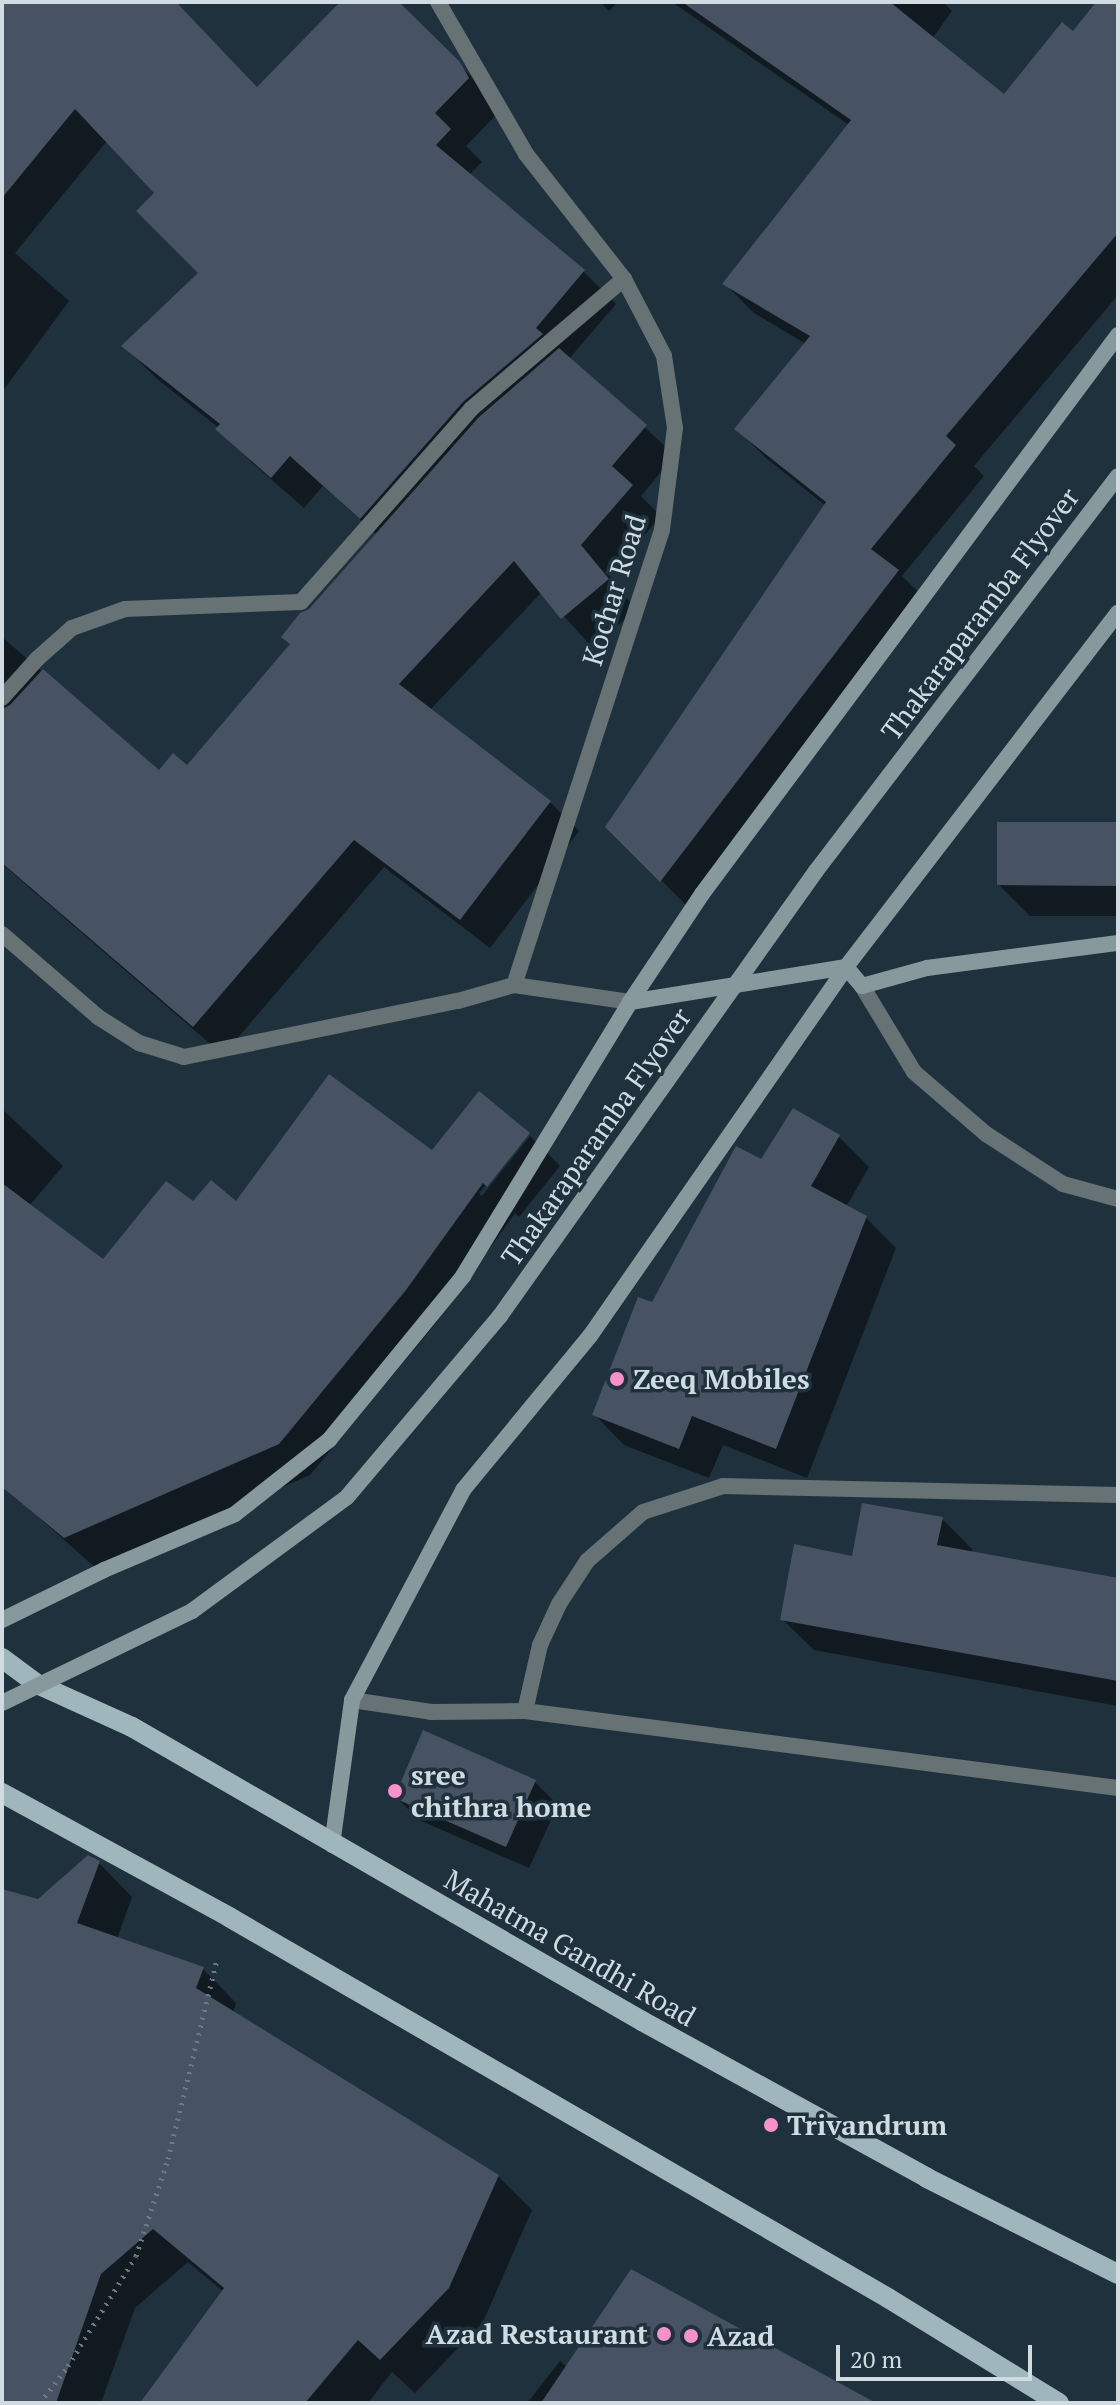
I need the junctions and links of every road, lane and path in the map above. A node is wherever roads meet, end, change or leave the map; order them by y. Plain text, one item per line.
1 (438, 2) edge
2 (624, 279) junction
3 (1118, 335) edge
4 (1118, 476) edge
5 (1118, 612) edge
6 (2, 698) edge
7 (2, 934) edge
8 (1118, 943) edge
9 (846, 967) junction
10 (514, 985) junction
11 (862, 986) junction
12 (630, 1002) junction
13 (1118, 1199) edge
14 (1118, 1495) edge
15 (2, 1620) edge
16 (2, 1658) edge
17 (352, 1700) junction
18 (2, 1703) edge
19 (525, 1711) junction
20 (1118, 1788) edge
21 (4, 1796) edge
22 (332, 1845) junction
23 (229, 1917) junction
24 (1118, 2274) edge
25 (40, 2403) edge
26 (1059, 2403) edge

1 - 2 street, Kochar Road
2 - 6 street
2 - 10 street, Kochar Road
3 - 12 street
4 - 18 street, Thakaraparamba Flyover, bridge
5 - 9 street
7 - 10 street
8 - 11 street
9 - 11 street
9 - 12 street
9 - 17 street
10 - 12 street
11 - 13 street
12 - 15 street
14 - 19 street
16 - 22 main road, Mahatma Gandhi Road
17 - 19 street
17 - 22 street
19 - 20 street
21 - 23 main road
22 - 24 main road, Mahatma Gandhi Road
23 - 25 path
23 - 26 main road

